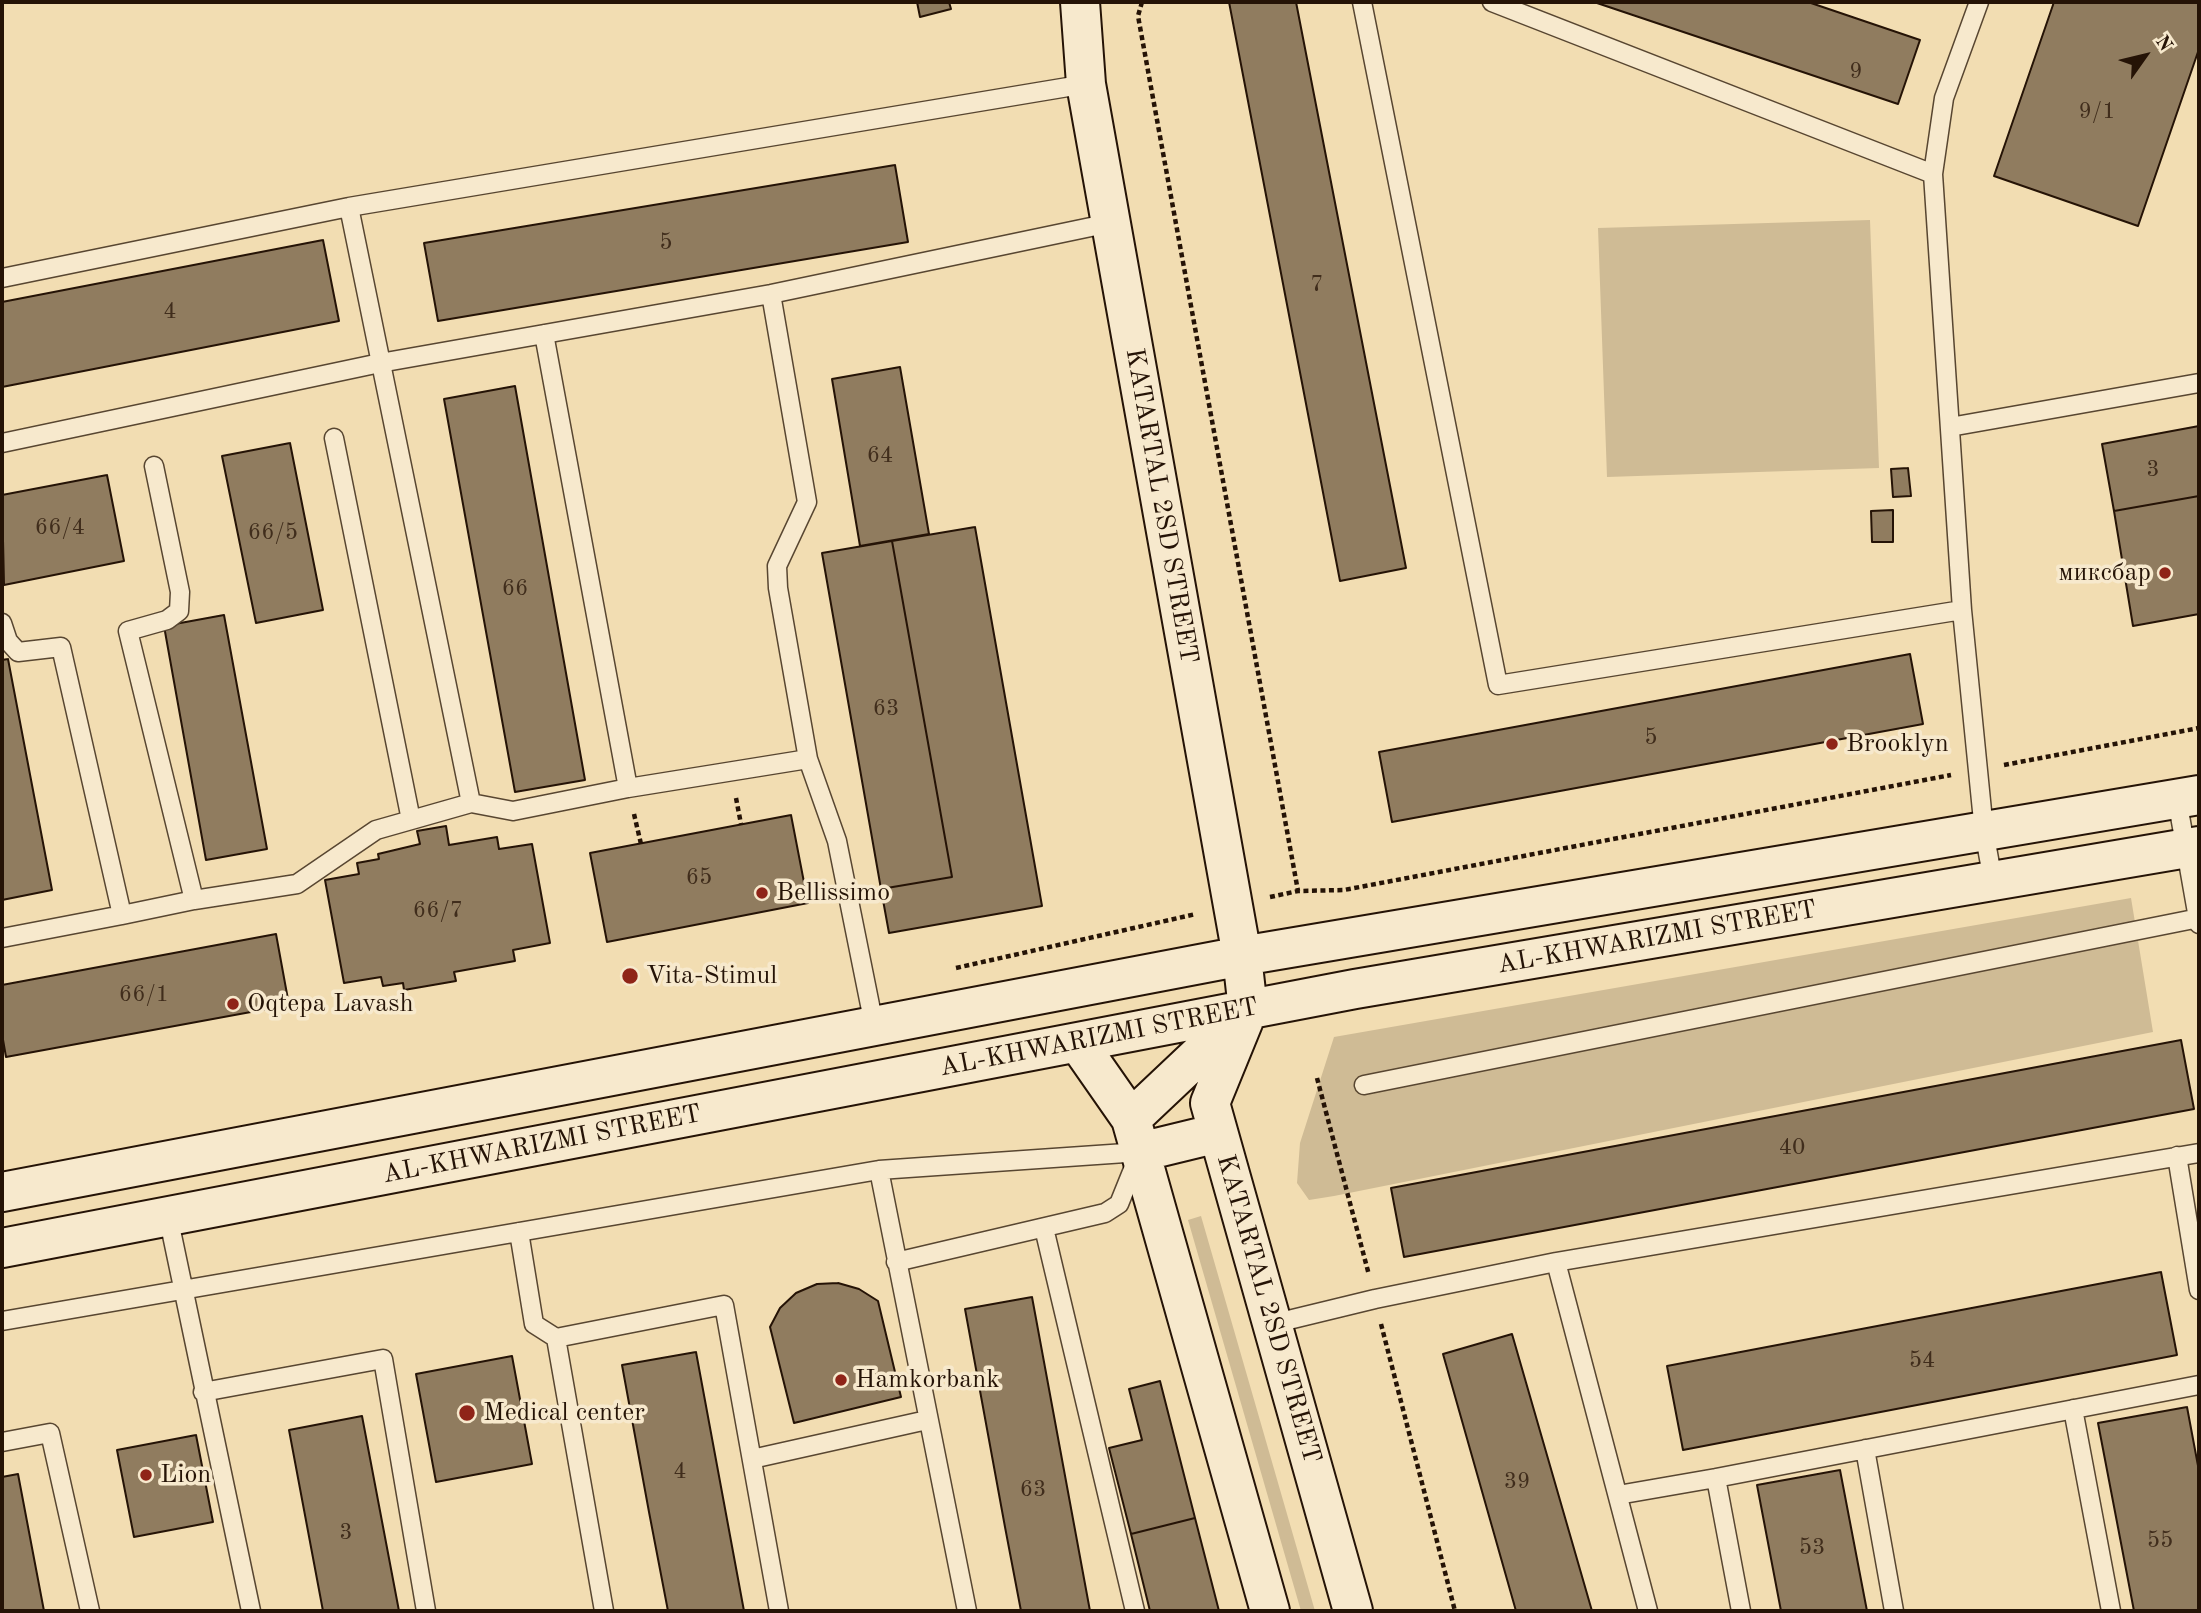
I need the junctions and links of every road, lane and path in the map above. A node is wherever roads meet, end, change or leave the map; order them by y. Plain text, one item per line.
1 (1080, 2) edge
2 (1362, 2) edge
3 (1492, 2) edge
4 (1979, 2) edge
5 (1086, 84) junction
6 (1933, 174) junction
7 (349, 207) junction
8 (1110, 223) junction
9 (2, 278) edge
10 (771, 294) junction
11 (544, 334) junction
12 (380, 363) junction
13 (2199, 383) edge
14 (1950, 427) junction
15 (334, 438) dead end
16 (2, 443) edge
17 (154, 466) dead end
18 (1962, 610) junction
19 (2, 623) edge
20 (808, 759) junction
21 (628, 788) junction
22 (2188, 797) edge
23 (471, 803) junction
24 (411, 820) junction
25 (1984, 831) junction
26 (2193, 847) edge
27 (1993, 881) junction
28 (1298, 891) dead end
29 (194, 900) junction
30 (1234, 905) junction
31 (122, 915) junction
32 (2199, 920) edge
33 (2, 938) edge
34 (1242, 956) junction
35 (948, 970) dead end
36 (1150, 973) junction
37 (1248, 1010) junction
38 (877, 1025) junction
39 (1078, 1043) junction
40 (1317, 1078) dead end
41 (1364, 1085) dead end
42 (1218, 1133) junction
43 (1135, 1135) junction
44 (2199, 1153) edge
45 (2177, 1156) junction
46 (879, 1170) junction
47 (2, 1192) edge
48 (168, 1216) junction
49 (1044, 1228) junction
50 (519, 1232) junction
51 (2, 1248) edge
52 (895, 1262) junction
53 (1556, 1262) junction
54 (183, 1289) junction
55 (2199, 1290) edge
56 (1375, 1299) junction
57 (2, 1321) edge
58 (1272, 1324) junction
59 (556, 1338) junction
60 (2199, 1385) edge
61 (203, 1392) junction
62 (2073, 1409) junction
63 (927, 1420) junction
64 (2, 1442) edge
65 (1865, 1449) junction
66 (752, 1459) junction
67 (1716, 1478) junction
68 (1618, 1495) junction
69 (90, 1611) edge
70 (251, 1611) edge
71 (426, 1611) edge
72 (604, 1611) edge
73 (779, 1611) edge
74 (967, 1611) edge
75 (1135, 1611) edge
76 (1270, 1611) edge
77 (1353, 1611) edge
78 (1455, 1611) edge
79 (1648, 1611) edge
80 (1741, 1611) edge
81 (1894, 1611) edge
82 (2111, 1611) edge

1 - 5 main road, KATARTAL 2SD STREET
2 - 18 lane
3 - 6 lane
4 - 6 lane
5 - 7 lane
5 - 8 main road, KATARTAL 2SD STREET
6 - 14 lane
7 - 9 lane
7 - 12 lane
8 - 10 lane
8 - 30 main road, KATARTAL 2SD STREET
10 - 11 lane
10 - 20 lane
11 - 12 lane
11 - 21 lane
12 - 16 lane
12 - 23 lane
13 - 14 lane
14 - 18 lane
15 - 24 lane
17 - 29 lane
18 - 25 lane
19 - 31 lane
20 - 21 lane
20 - 38 lane
21 - 23 lane
22 - 25 main road, AL-KHWARIZMI STREET
22 - 26 lane
23 - 24 lane
24 - 29 lane
25 - 27 lane
25 - 34 main road, AL-KHWARIZMI STREET
26 - 27 main road, AL-KHWARIZMI STREET
26 - 32 lane
27 - 37 main road, AL-KHWARIZMI STREET
28 - 30 path
29 - 31 lane
30 - 34 main road, KATARTAL 2SD STREET
30 - 35 path
31 - 33 lane
32 - 41 lane
34 - 36 main road, AL-KHWARIZMI STREET
34 - 37 main road, KATARTAL 2SD STREET
36 - 37 main road
36 - 38 main road, AL-KHWARIZMI STREET
37 - 39 main road, AL-KHWARIZMI STREET
37 - 42 main road, KATARTAL 2SD STREET
37 - 43 main road
38 - 47 main road, AL-KHWARIZMI STREET
39 - 43 main road
39 - 48 main road, AL-KHWARIZMI STREET
40 - 56 path
42 - 43 main road
42 - 58 main road, KATARTAL 2SD STREET
43 - 46 lane
43 - 49 lane
43 - 76 main road
44 - 45 lane
45 - 53 lane
45 - 55 lane
46 - 50 lane
46 - 52 lane
48 - 51 main road, AL-KHWARIZMI STREET
48 - 54 lane
49 - 52 lane
49 - 75 lane
50 - 54 lane
50 - 59 lane
52 - 63 lane
53 - 56 lane
53 - 68 lane
54 - 57 lane
54 - 61 lane
56 - 58 lane
56 - 78 path
58 - 77 main road, KATARTAL 2SD STREET
59 - 66 lane
59 - 72 lane
60 - 62 lane
61 - 70 lane
61 - 71 lane
62 - 65 lane
62 - 82 lane
63 - 66 lane
63 - 74 lane
64 - 69 lane
65 - 67 lane
65 - 81 lane
66 - 73 lane
67 - 68 lane
67 - 80 lane
68 - 79 lane

